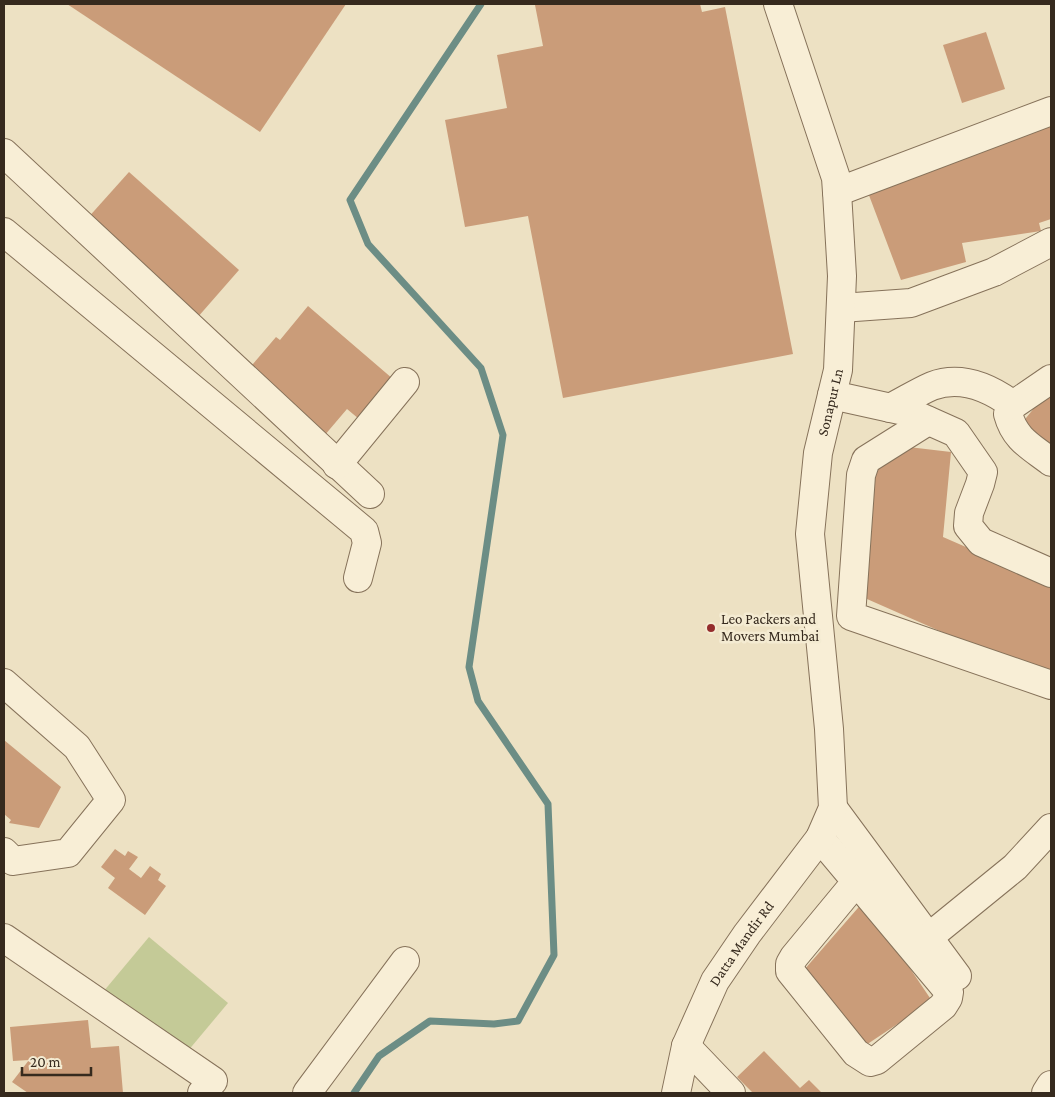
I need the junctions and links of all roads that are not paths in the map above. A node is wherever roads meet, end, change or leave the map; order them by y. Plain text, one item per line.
1 (778, 4) edge
2 (1051, 111) edge
3 (4, 153) edge
4 (837, 192) junction
5 (4, 232) edge
6 (1051, 242) edge
7 (840, 308) junction
8 (1051, 379) edge
9 (404, 382) dead end
10 (832, 395) junction
11 (1013, 405) junction
12 (890, 408) junction
13 (928, 421) junction
14 (1051, 462) edge
15 (337, 464) junction
16 (370, 494) dead end
17 (1051, 573) edge
18 (358, 578) dead end
19 (851, 616) junction
20 (820, 635) junction
21 (4, 683) edge
22 (1051, 686) edge
23 (833, 808) junction
24 (1051, 828) edge
25 (820, 838) junction
26 (4, 852) edge
27 (856, 882) junction
28 (929, 937) junction
29 (4, 938) edge
30 (406, 961) dead end
31 (963, 986) dead end
32 (686, 1046) junction
33 (1051, 1085) edge
34 (202, 1093) edge
35 (307, 1093) edge
36 (676, 1093) edge
37 (731, 1093) edge
38 (1046, 1093) edge

1 - 4 street, Sonapur Ln
2 - 4 street
3 - 15 street
4 - 7 street, Sonapur Ln
5 - 18 street
6 - 7 street
7 - 10 street, Sonapur Ln
8 - 11 street
9 - 15 street
10 - 12 street
10 - 20 street, Sonapur Ln
11 - 12 street
11 - 14 street
12 - 13 street
13 - 17 street
13 - 19 street
15 - 16 street
19 - 20 street
19 - 22 street
20 - 23 street, Sonapur Ln
21 - 26 street
23 - 25 street, Datta Mandir Rd
23 - 28 street
24 - 28 street
25 - 27 street
25 - 32 street, Datta Mandir Rd
27 - 27 street
28 - 31 street
29 - 34 street
30 - 35 street
32 - 36 street, Datta Mandir Rd
32 - 37 street
33 - 38 street

